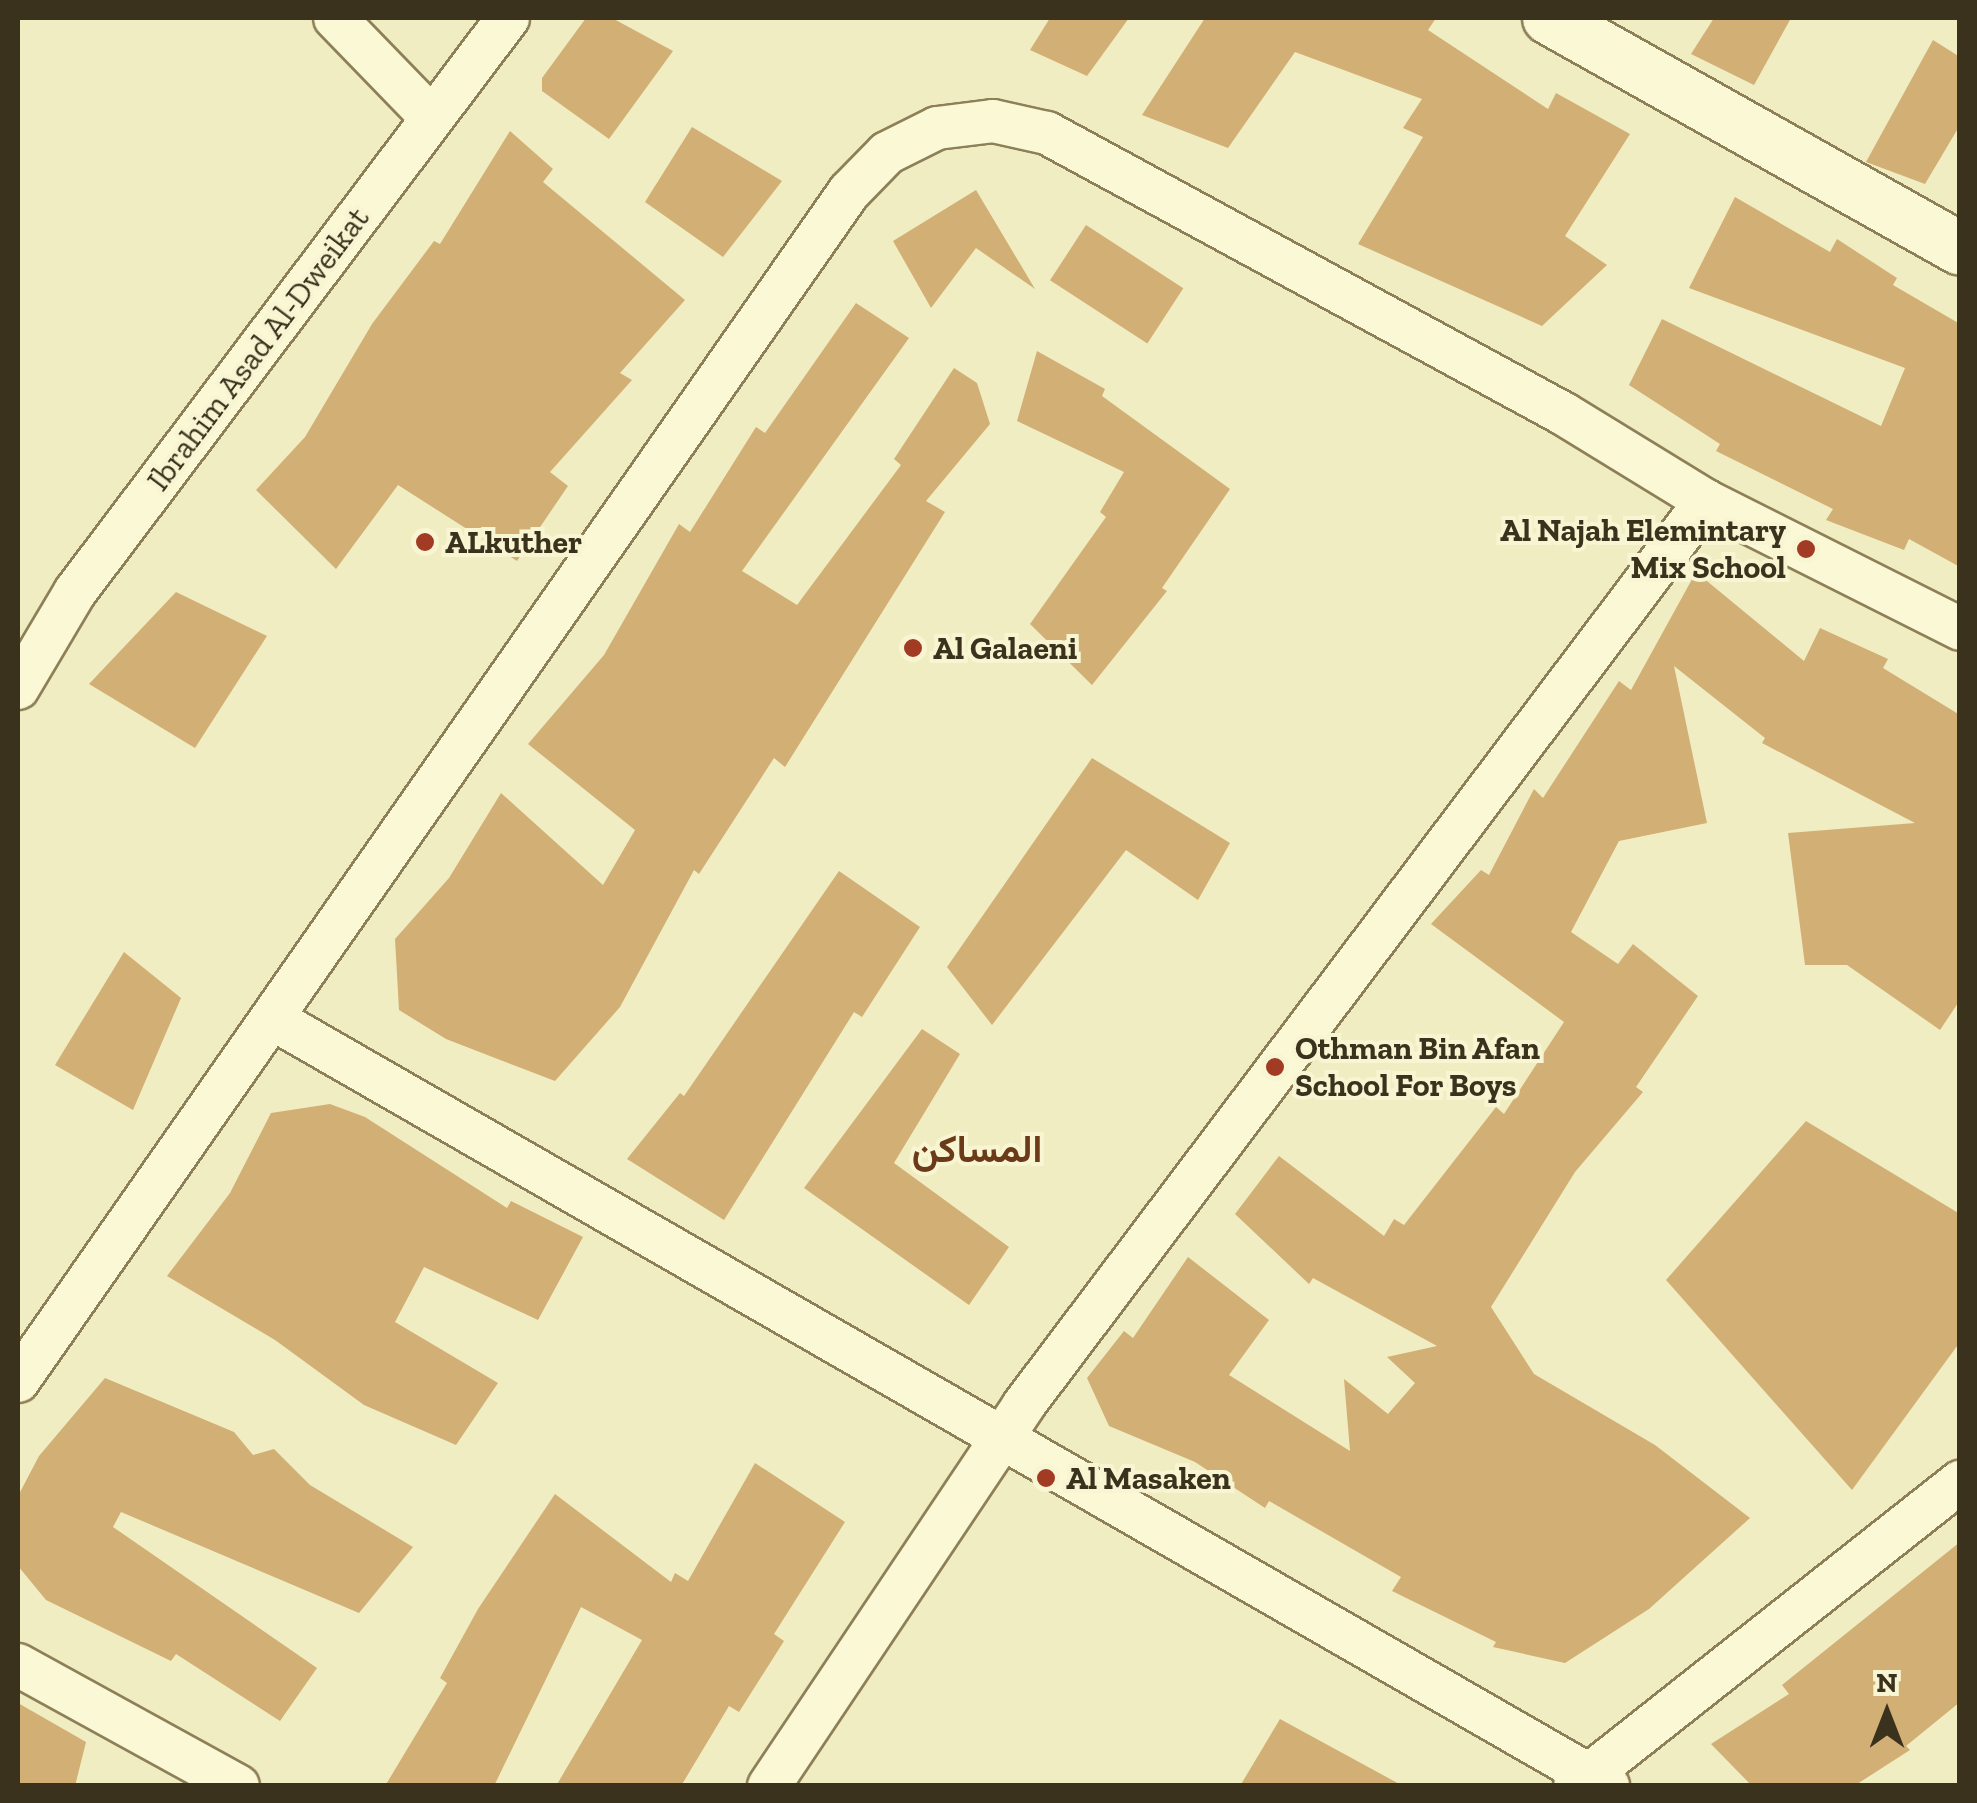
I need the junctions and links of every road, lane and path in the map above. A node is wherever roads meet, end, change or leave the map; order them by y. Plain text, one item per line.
1 (336, 18) edge
2 (508, 18) edge
3 (1548, 18) edge
4 (432, 118) junction
5 (1960, 249) edge
6 (1706, 501) junction
7 (1960, 629) edge
8 (18, 688) edge
9 (273, 1019) junction
10 (18, 1381) edge
11 (1003, 1438) junction
12 (1960, 1482) edge
13 (18, 1665) edge
14 (1590, 1782) edge
15 (238, 1786) edge
16 (769, 1786) edge

1 - 4 street
2 - 4 street, Ibrahim Asad Al-Dweikat
3 - 5 street
4 - 8 street, Ibrahim Asad Al-Dweikat
6 - 7 street
6 - 9 street
6 - 11 street
9 - 10 street
9 - 11 street
11 - 14 street
11 - 16 street
12 - 14 street
13 - 15 street

